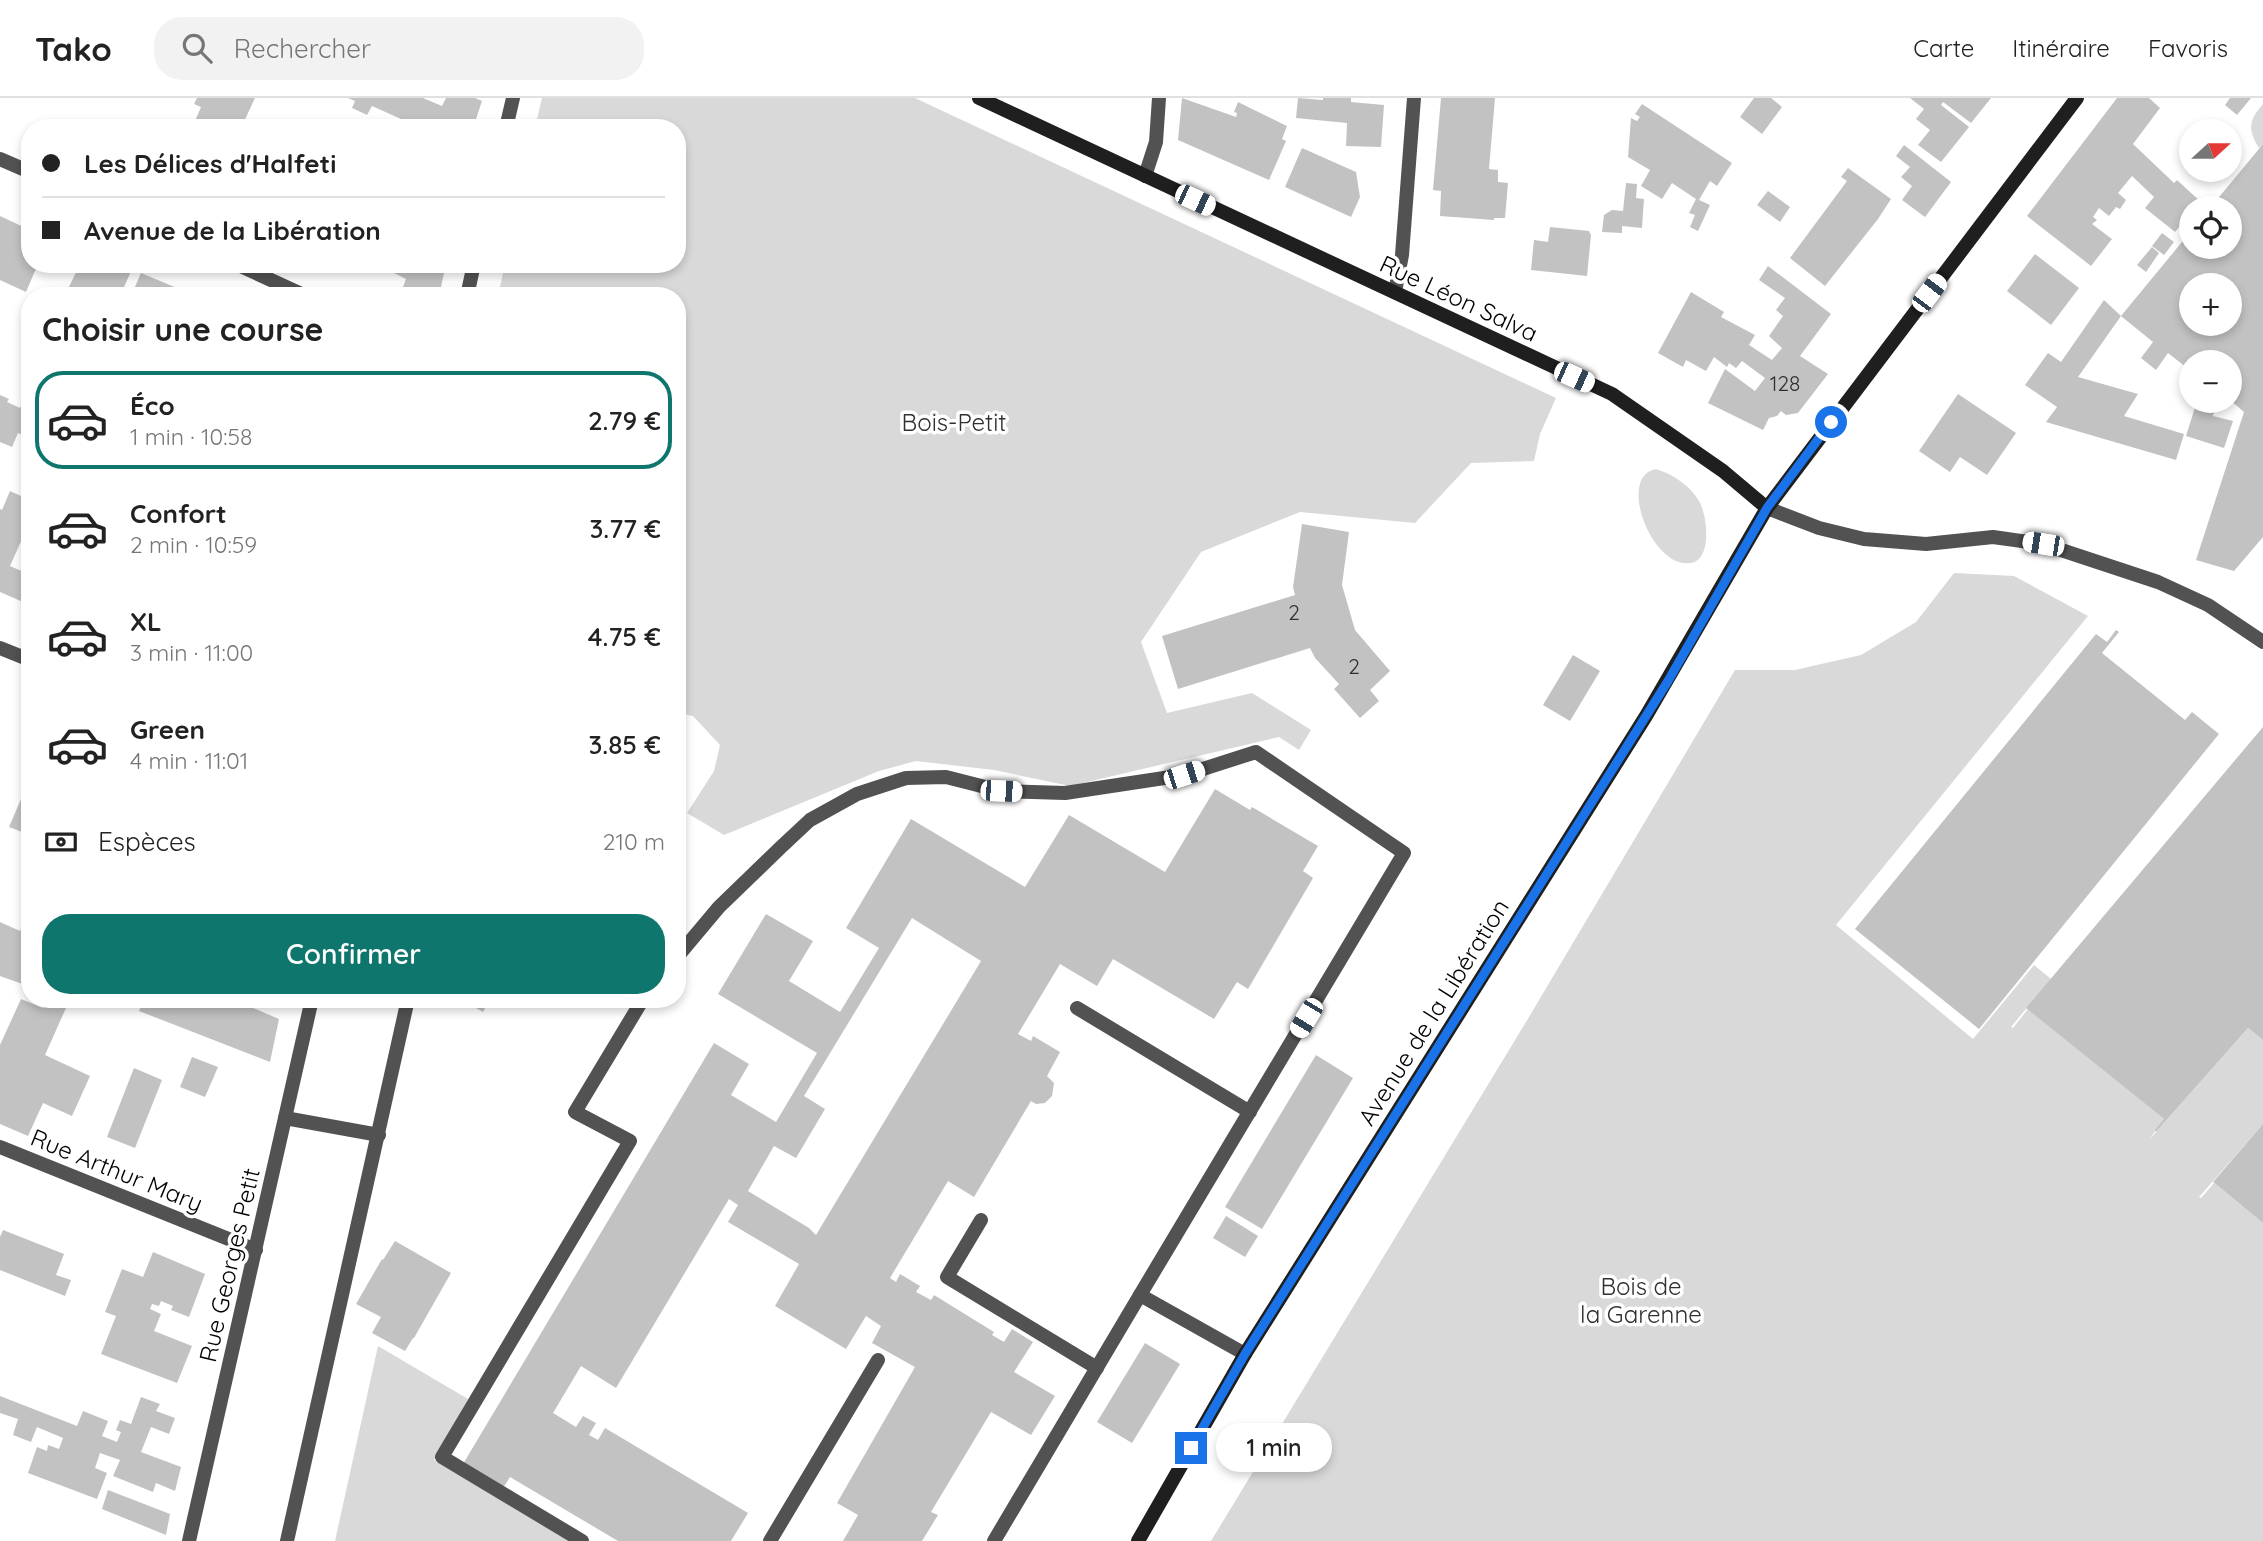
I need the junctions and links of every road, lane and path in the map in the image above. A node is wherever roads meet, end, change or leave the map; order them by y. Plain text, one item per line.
1 (513, 98) edge
2 (979, 98) edge
3 (1159, 98) edge
4 (1414, 98) edge
5 (2077, 98) edge
6 (508, 119) edge
7 (0, 159) edge
8 (21, 168) edge
9 (1145, 176) junction
10 (256, 273) edge
11 (286, 287) edge
12 (1395, 292) junction
13 (1767, 508) junction
14 (2263, 642) edge
15 (0, 648) edge
16 (21, 656) edge
17 (686, 945) edge
18 (310, 1008) edge
19 (406, 1008) edge
20 (638, 1008) edge
21 (1077, 1008) dead end
22 (1250, 1112) junction
23 (285, 1118) junction
24 (379, 1135) junction
25 (0, 1147) edge
26 (981, 1220) dead end
27 (256, 1250) junction
28 (1140, 1295) junction
29 (1245, 1354) junction
30 (878, 1360) dead end
31 (1097, 1368) junction
32 (189, 1541) edge
33 (286, 1541) edge
34 (582, 1541) edge
35 (770, 1541) edge
36 (994, 1541) edge
37 (1138, 1541) edge

1 - 6 street
2 - 9 street, Rue Léon Salva
3 - 9 street
4 - 12 street
5 - 13 street, Avenue de la Libération
7 - 8 street
9 - 12 street, Rue Léon Salva
10 - 11 street
12 - 13 street, Rue Léon Salva
13 - 14 street, Rue Léon Salva
13 - 29 street, Avenue de la Libération
15 - 16 street
17 - 22 street
18 - 23 street, Rue Georges Petit
19 - 24 street
20 - 34 street
21 - 22 street
22 - 28 street
23 - 24 street
23 - 27 street, Rue Georges Petit
24 - 33 street
25 - 27 street, Rue Arthur Mary
26 - 31 street
27 - 32 street, Rue Georges Petit
28 - 29 street
28 - 31 street
29 - 37 street, Avenue de la Libération
30 - 35 street
31 - 36 street

